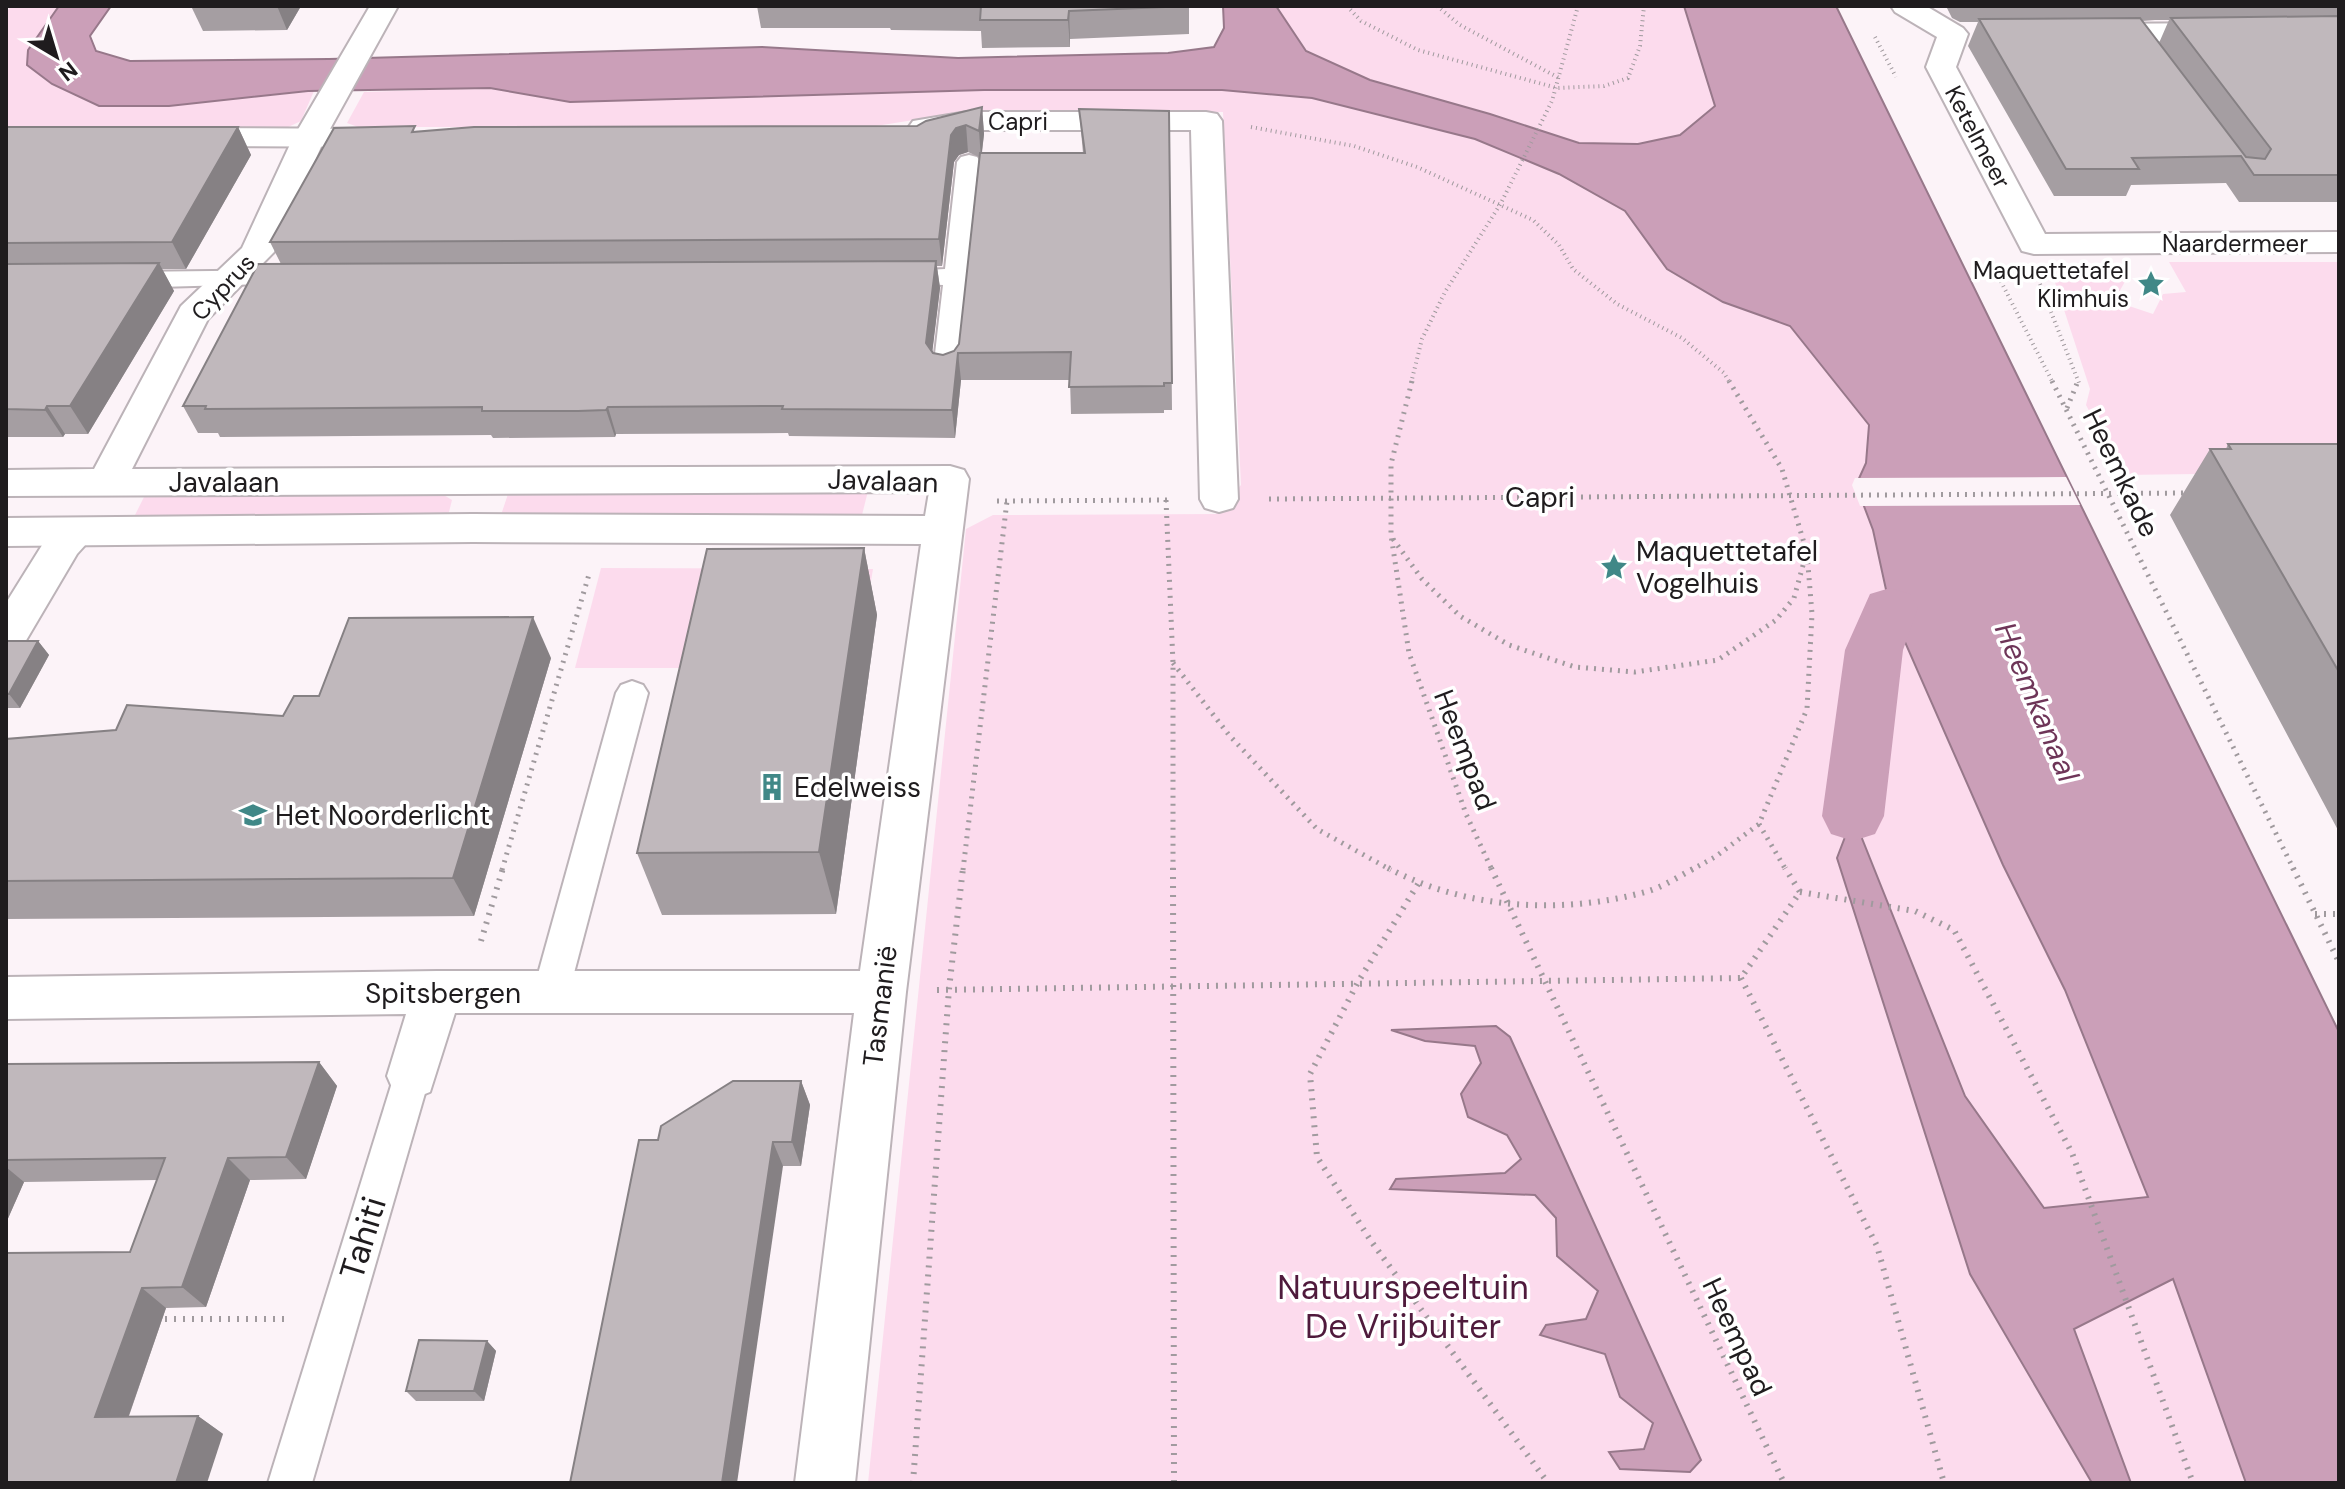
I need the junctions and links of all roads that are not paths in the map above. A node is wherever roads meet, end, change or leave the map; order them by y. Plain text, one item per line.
1 (384, 6) edge
2 (1905, 6) edge
3 (2339, 31) edge
4 (2059, 33) edge
5 (2134, 33) junction
6 (2152, 57) edge
7 (315, 127) junction
8 (888, 135) edge
9 (150, 137) edge
10 (419, 138) edge
11 (969, 162) dead end
12 (2339, 242) edge
13 (2034, 244) joint
14 (878, 277) edge
15 (957, 277) junction
16 (230, 278) junction
17 (325, 278) edge
18 (96, 280) edge
19 (946, 371) edge
20 (490, 481) junction
21 (6, 483) edge
22 (106, 483) junction
23 (1219, 499) road end
24 (473, 528) junction
25 (944, 530) junction
26 (6, 532) edge
27 (77, 532) junction
28 (6, 638) edge
29 (632, 693) dead end
30 (451, 992) junction
31 (551, 992) junction
32 (881, 992) junction
33 (6, 998) edge
34 (412, 1076) joint
35 (290, 1483) edge
36 (825, 1483) edge

1 - 7 street, Cyprus
2 - 13 street, Ketelmeer
3 - 5 street
4 - 5 street
5 - 6 lane
7 - 9 street
7 - 10 street
7 - 16 street, Cyprus
8 - 23 street, Capri
11 - 15 lane
12 - 13 street, Naardermeer
14 - 15 lane
15 - 19 lane
16 - 17 lane
16 - 18 lane
16 - 22 street, Cyprus
20 - 22 street, Javalaan
20 - 24 street
20 - 25 street, Javalaan
21 - 22 street, Javalaan
24 - 25 street, Javalaan
24 - 27 street, Javalaan
25 - 32 street, Tasmanië
26 - 27 street, Javalaan
27 - 28 street
29 - 31 lane
30 - 31 street, Spitsbergen
30 - 33 street, Spitsbergen
30 - 34 street, Tahiti
31 - 32 street, Spitsbergen
32 - 36 street, Tasmanië
34 - 35 lane, Tahiti

